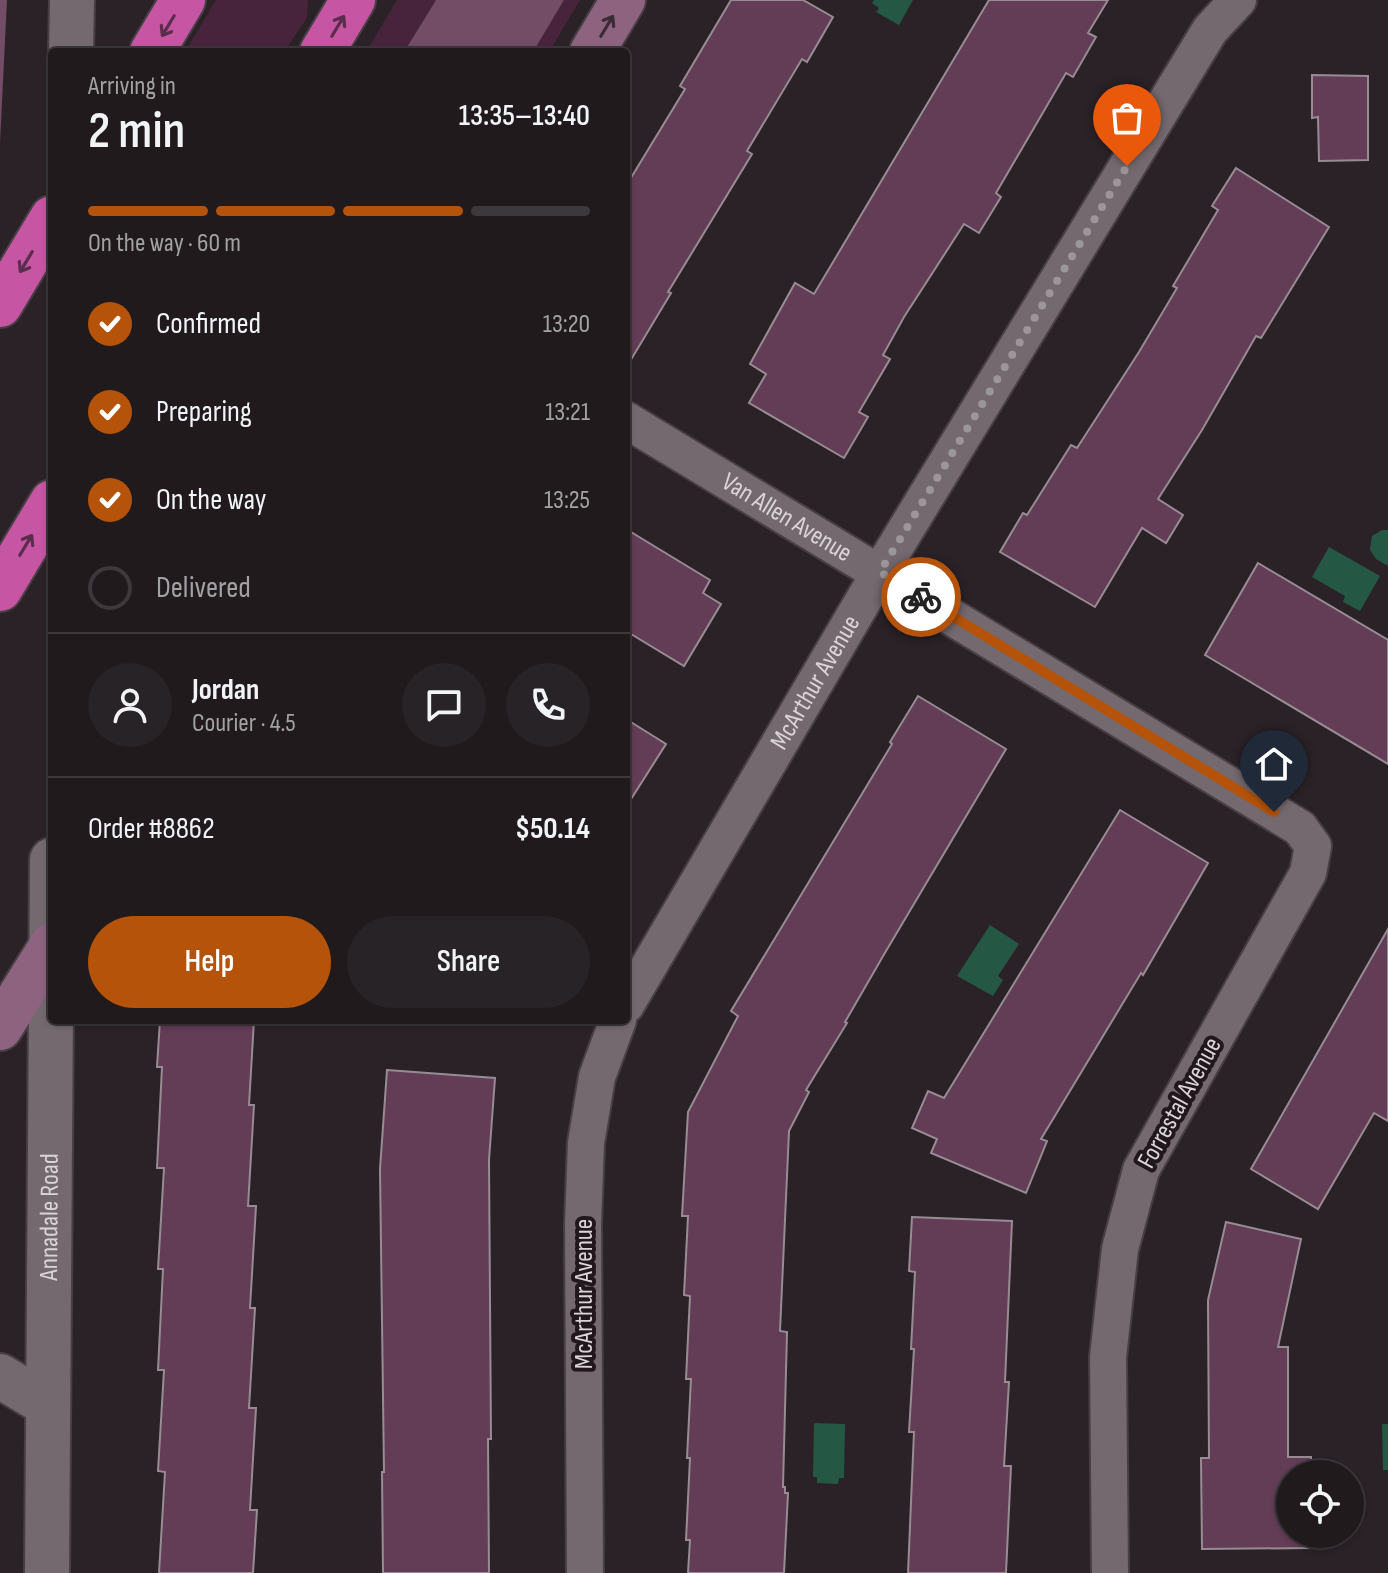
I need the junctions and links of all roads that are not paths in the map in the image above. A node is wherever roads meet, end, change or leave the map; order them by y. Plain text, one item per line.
1 (72, 0) edge
2 (183, 0) edge
3 (353, 0) edge
4 (623, 0) edge
5 (1238, 0) edge
6 (71, 48) edge
7 (154, 48) edge
8 (324, 48) edge
9 (594, 48) edge
10 (48, 225) edge
11 (0, 305) edge
12 (630, 422) edge
13 (48, 509) edge
14 (880, 572) junction
15 (0, 589) edge
16 (1313, 846) joint
17 (48, 952) edge
18 (630, 998) edge
19 (51, 1024) edge
20 (617, 1024) edge
21 (0, 1028) edge
22 (0, 1376) edge
23 (48, 1405) junction
24 (47, 1573) edge
25 (585, 1573) edge
26 (1110, 1573) edge

1 - 6 street
2 -> 7 highway
8 -> 3 highway
9 -> 4 main road
5 - 14 street, McArthur Avenue
10 -> 11 highway
12 - 14 street, Van Allen Avenue
15 -> 13 highway
14 - 16 street, Van Allen Avenue
14 - 18 street, McArthur Avenue
16 - 26 street, Forrestal Avenue
17 - 21 main road
19 - 23 street, Annadale Road
20 - 25 street, McArthur Avenue
22 - 23 street
23 - 24 street, Annadale Road

